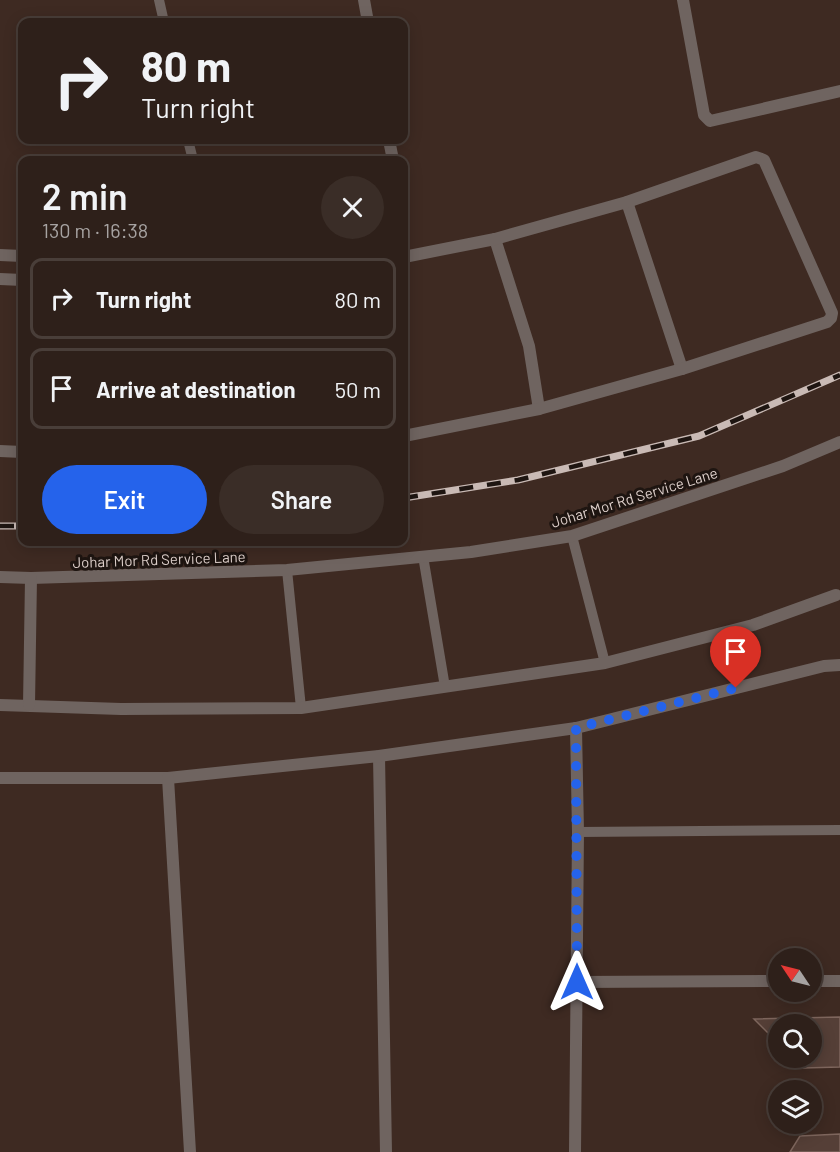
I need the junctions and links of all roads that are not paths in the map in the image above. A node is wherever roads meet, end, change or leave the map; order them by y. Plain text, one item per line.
1 (159, 0) edge
2 (364, 0) edge
3 (683, 0) edge
4 (163, 18) edge
5 (367, 18) edge
6 (840, 91) edge
7 (627, 202) junction
8 (495, 239) junction
9 (0, 255) edge
10 (18, 256) edge
11 (408, 256) edge
12 (0, 279) edge
13 (18, 280) edge
14 (682, 369) junction
15 (540, 409) junction
16 (408, 435) edge
17 (840, 442) edge
18 (0, 451) edge
19 (18, 452) edge
20 (572, 536) junction
21 (423, 556) junction
22 (287, 570) junction
23 (0, 577) edge
24 (31, 578) junction
25 (836, 595) dead end
26 (605, 663) junction
27 (840, 665) edge
28 (445, 687) junction
29 (0, 705) edge
30 (29, 705) junction
31 (301, 708) junction
32 (576, 728) junction
33 (379, 756) junction
34 (0, 778) edge
35 (168, 778) junction
36 (840, 830) edge
37 (578, 832) junction
38 (768, 981) edge
39 (822, 981) edge
40 (840, 981) edge
41 (577, 982) junction
42 (189, 1152) edge
43 (386, 1152) edge
44 (575, 1152) edge

1 - 4 lane
2 - 5 street
3 - 6 street
7 - 8 street
7 - 14 street
7 - 14 street
8 - 11 street
8 - 15 street
9 - 10 street
12 - 13 street
14 - 15 street
15 - 16 street
17 - 20 street, Johar Mor Rd Service Lane
18 - 19 street
20 - 21 street, Johar Mor Rd Service Lane
20 - 26 lane
21 - 22 street, Johar Mor Rd Service Lane
21 - 28 lane
22 - 24 street, Johar Mor Rd Service Lane
22 - 31 lane
23 - 24 street, Johar Mor Rd Service Lane
24 - 30 street
25 - 26 street
26 - 28 street
27 - 32 street
28 - 31 street
29 - 30 street
30 - 31 street
32 - 33 street
32 - 37 street
33 - 35 street
33 - 43 street
34 - 35 street
35 - 42 street
36 - 37 lane
37 - 41 street
38 - 41 street
39 - 40 street
41 - 44 street

